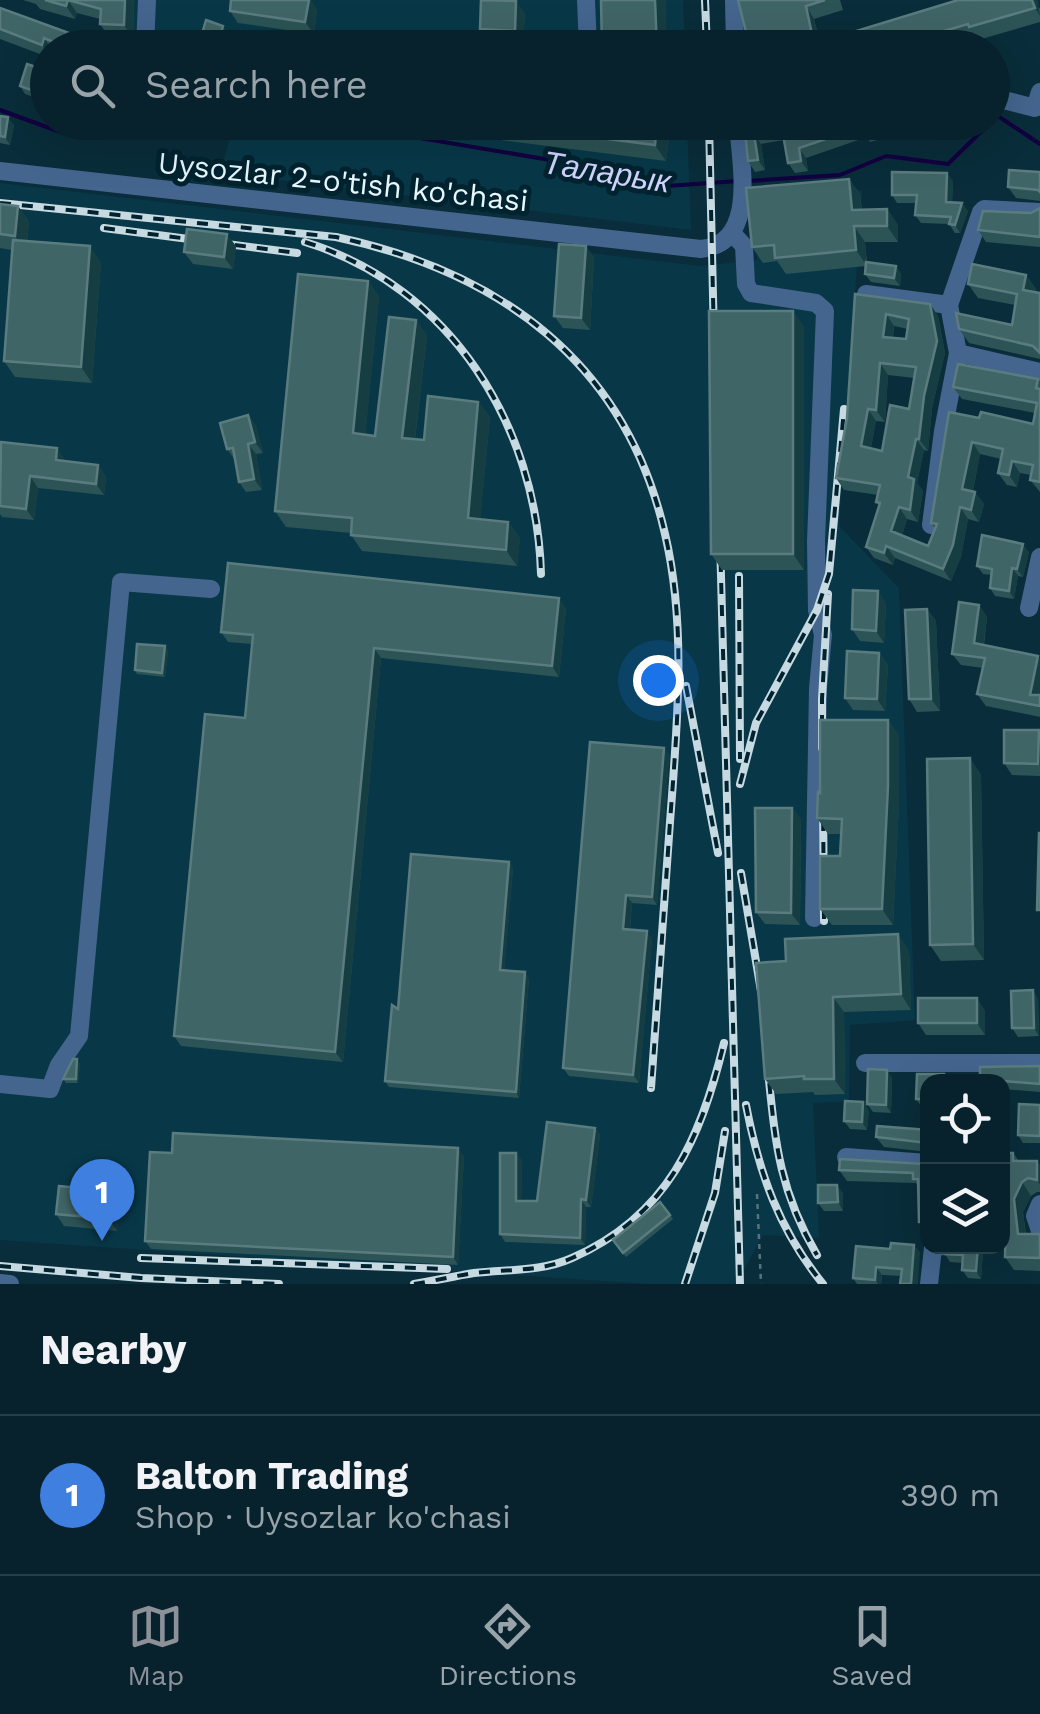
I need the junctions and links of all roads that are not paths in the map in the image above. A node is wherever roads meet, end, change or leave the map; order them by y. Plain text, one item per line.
1 (147, 0) edge
2 (586, 0) edge
3 (734, 0) edge
4 (146, 30) edge
5 (587, 30) edge
6 (735, 30) edge
7 (1010, 100) edge
8 (1038, 105) edge
9 (739, 140) edge
10 (0, 171) edge
11 (1040, 212) edge
12 (732, 232) junction
13 (866, 294) edge
14 (949, 305) junction
15 (958, 354) junction
16 (1040, 372) edge
17 (930, 525) edge
18 (1040, 557) edge
19 (211, 589) dead end
20 (1030, 608) dead end
21 (814, 918) dead end
22 (865, 1063) dead end
23 (1040, 1063) edge
24 (0, 1084) edge
25 (846, 1156) edge
26 (920, 1162) edge
27 (1040, 1204) edge
28 (1040, 1231) edge
29 (932, 1254) edge
30 (0, 1283) edge
31 (10, 1284) edge
32 (929, 1284) edge

1 - 4 street
2 - 5 street
3 - 6 street
7 - 8 street
9 - 12 street
10 - 12 street, Uysozlar 2-o'tish ko'chasi
11 - 14 street
12 - 21 street
13 - 14 street
14 - 15 street
15 - 16 street
15 - 17 street
18 - 20 street
19 - 24 street
22 - 23 street
25 - 26 street
27 - 28 street
29 - 32 street
30 - 31 street

